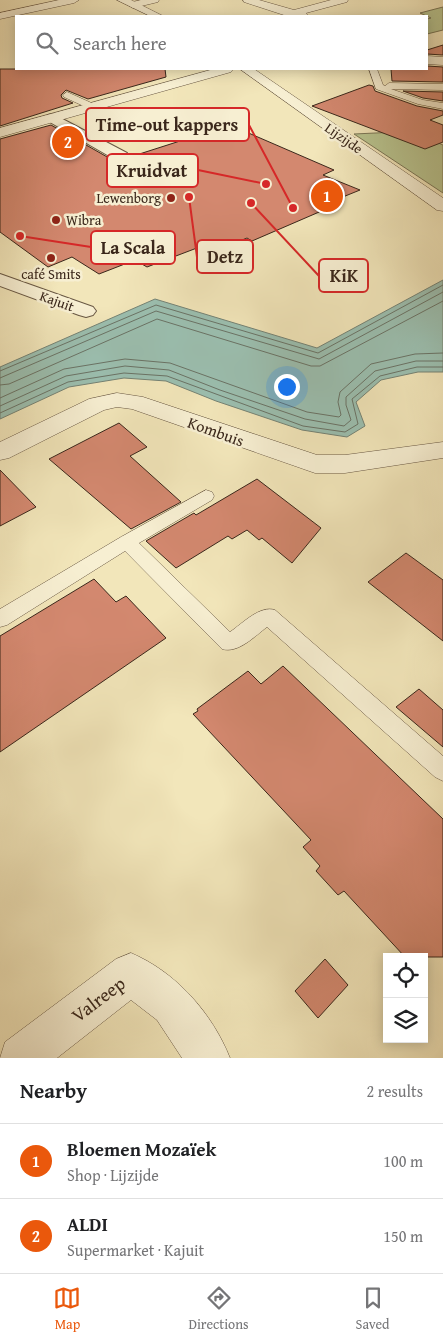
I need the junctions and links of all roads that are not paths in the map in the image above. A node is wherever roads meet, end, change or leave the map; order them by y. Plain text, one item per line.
1 (74, 0) edge
2 (122, 0) edge
3 (154, 0) edge
4 (248, 0) edge
5 (343, 0) edge
6 (134, 4) junction
7 (321, 6) junction
8 (338, 12) dead end
9 (291, 14) junction
10 (156, 15) edge
11 (297, 15) edge
12 (0, 16) edge
13 (428, 60) edge
14 (443, 61) edge
15 (223, 70) edge
16 (251, 70) edge
17 (373, 70) edge
18 (379, 87) junction
19 (443, 87) edge
20 (68, 95) dead end
21 (443, 106) edge
22 (93, 107) junction
23 (53, 118) junction
24 (0, 133) edge
25 (121, 157) dead end
26 (443, 206) edge
27 (0, 280) edge
28 (86, 311) dead end
29 (443, 450) edge
30 (0, 452) edge
31 (206, 496) dead end
32 (127, 542) junction
33 (0, 619) edge
34 (443, 770) edge
35 (21, 1058) edge
36 (208, 1058) edge

1 - 12 street
2 - 6 street
3 - 6 street
4 - 9 street
5 - 7 street
6 - 10 street
7 - 8 street
7 - 9 street
9 - 11 street
13 - 14 street
15 - 22 street
16 - 26 street, Lijzijde
17 - 18 lane
18 - 19 lane
18 - 21 lane
20 - 22 lane
22 - 23 street
23 - 24 street
23 - 25 street
27 - 28 street, Kajuit
29 - 30 street, Kombuis
31 - 32 lane
32 - 33 lane
32 - 34 lane
35 - 36 street, Valreep

